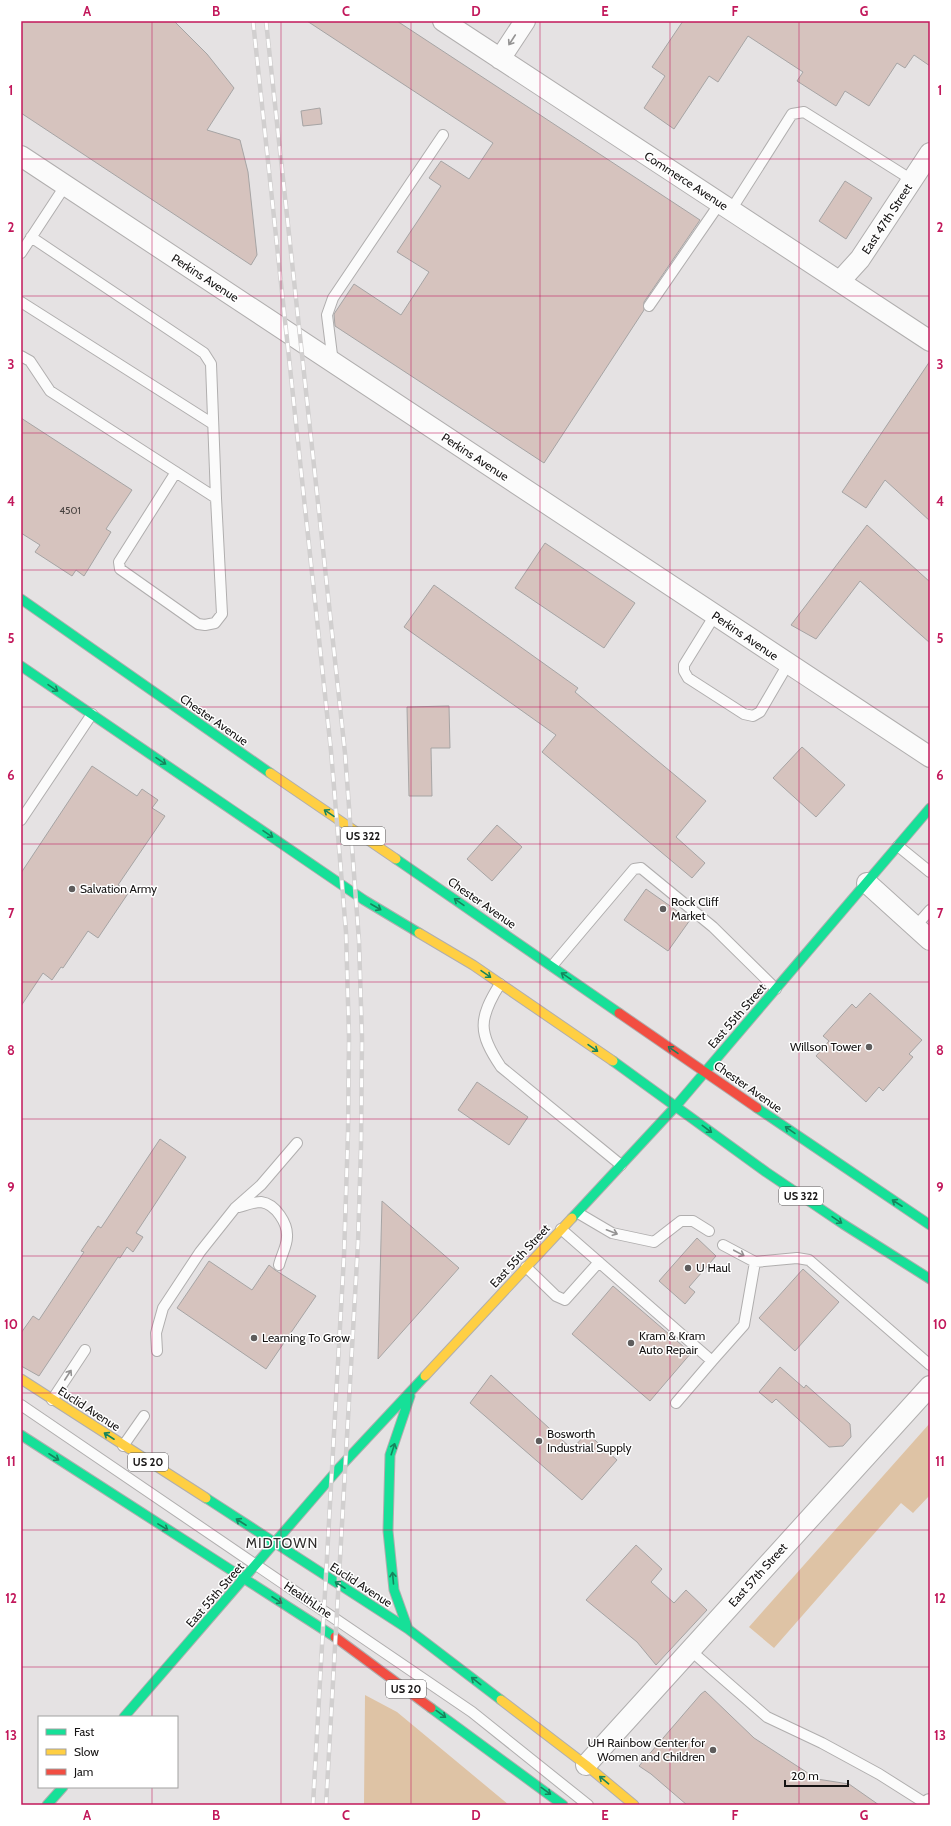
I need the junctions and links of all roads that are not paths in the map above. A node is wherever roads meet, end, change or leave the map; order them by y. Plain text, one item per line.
1 (443, 21) edge
2 (525, 21) edge
3 (500, 59) junction
4 (443, 135) dead end
5 (930, 153) edge
6 (21, 156) edge
7 (912, 180) junction
8 (65, 186) junction
9 (725, 206) junction
10 (32, 237) junction
11 (21, 253) edge
12 (840, 281) junction
13 (21, 302) edge
14 (649, 306) dead end
15 (930, 341) edge
16 (21, 356) edge
17 (333, 363) junction
18 (213, 424) junction
19 (176, 472) junction
20 (216, 498) junction
21 (21, 599) edge
22 (715, 615) junction
23 (788, 664) junction
24 (21, 666) edge
25 (92, 714) junction
26 (930, 757) edge
27 (930, 808) edge
28 (21, 820) edge
29 (898, 846) junction
30 (930, 872) edge
31 (867, 883) junction
32 (930, 910) edge
33 (915, 927) junction
34 (930, 940) edge
35 (552, 966) junction
36 (500, 984) junction
37 (776, 989) junction
38 (705, 1072) junction
39 (676, 1106) junction
40 (297, 1143) dead end
41 (621, 1165) junction
42 (235, 1208) junction
43 (578, 1213) junction
44 (930, 1225) edge
45 (561, 1229) junction
46 (709, 1231) dead end
47 (723, 1245) dead end
48 (599, 1262) junction
49 (755, 1262) junction
50 (279, 1265) dead end
51 (526, 1267) junction
52 (930, 1279) edge
53 (84, 1350) dead end
54 (157, 1351) dead end
55 (712, 1361) junction
56 (930, 1365) edge
57 (21, 1380) edge
58 (930, 1386) edge
59 (412, 1389) junction
60 (52, 1400) junction
61 (676, 1403) dead end
62 (21, 1405) edge
63 (144, 1416) dead end
64 (21, 1435) edge
65 (123, 1446) junction
66 (274, 1544) junction
67 (257, 1565) junction
68 (244, 1579) junction
69 (408, 1629) junction
70 (690, 1650) junction
71 (125, 1716) edge
72 (586, 1765) junction
73 (62, 1788) edge
74 (47, 1805) edge
75 (563, 1805) edge
76 (588, 1805) edge
77 (634, 1805) edge
78 (929, 1805) edge

1 - 3 street, Commerce Avenue
2 -> 3 street
3 - 9 street, Commerce Avenue
4 - 17 lane
5 - 7 street, East 47th Street
6 - 8 street, Perkins Avenue
7 - 9 lane
7 - 12 street, East 47th Street
8 - 10 lane
8 - 17 street, Perkins Avenue
9 - 12 street, Commerce Avenue
9 - 14 lane
10 - 11 lane
10 - 18 lane
12 - 15 street, Commerce Avenue
13 - 18 lane
16 - 19 lane
17 - 22 street, Perkins Avenue
18 - 20 lane
19 - 20 lane
19 - 20 lane
35 -> 21 main road, Chester Avenue / US 322
22 - 23 street, Perkins Avenue
22 - 23 lane
23 - 26 street, Perkins Avenue
24 -> 25 main road, US 322
25 - 28 lane
25 -> 36 main road, US 322
27 - 29 main road, East 55th Street
29 - 30 lane
29 - 31 main road, East 55th Street
31 - 33 street
31 - 37 main road, East 55th Street
32 - 33 lane
33 - 34 street
35 - 37 lane
38 -> 35 main road, Chester Avenue / US 322
36 -> 39 main road, US 322
36 - 41 lane
37 - 38 main road, East 55th Street
38 - 39 main road, East 55th Street
44 -> 38 main road, Chester Avenue / US 322
39 - 41 main road, East 55th Street
39 -> 52 main road, US 322
40 - 42 lane
41 - 43 main road, East 55th Street
42 - 50 lane
42 - 54 lane
43 - 45 main road, East 55th Street
43 -> 46 lane
45 - 48 lane
45 - 51 main road, East 55th Street
47 -> 49 lane
48 - 51 lane
48 - 55 lane
49 - 55 lane
49 - 56 lane
51 - 59 main road, East 55th Street
60 -> 53 lane
55 - 61 lane
57 - 60 main road, Euclid Avenue / US 20
58 - 70 street, East 57th Street
59 - 66 main road, East 55th Street
69 -> 59 main road
65 -> 60 main road, Euclid Avenue / US 20
62 - 67 lane, HealthLine
63 - 65 lane
64 -> 68 main road, US 20
66 -> 65 main road, Euclid Avenue / US 20
66 - 67 main road, East 55th Street
69 -> 66 main road, Euclid Avenue / US 20
67 - 68 main road, East 55th Street
67 - 76 lane, HealthLine
68 - 71 main road, East 55th Street
68 -> 75 main road, US 20
72 -> 69 main road, Euclid Avenue / US 20
70 - 72 street, East 57th Street
70 - 78 lane
77 -> 72 main road, Euclid Avenue / US 20
73 - 74 main road

